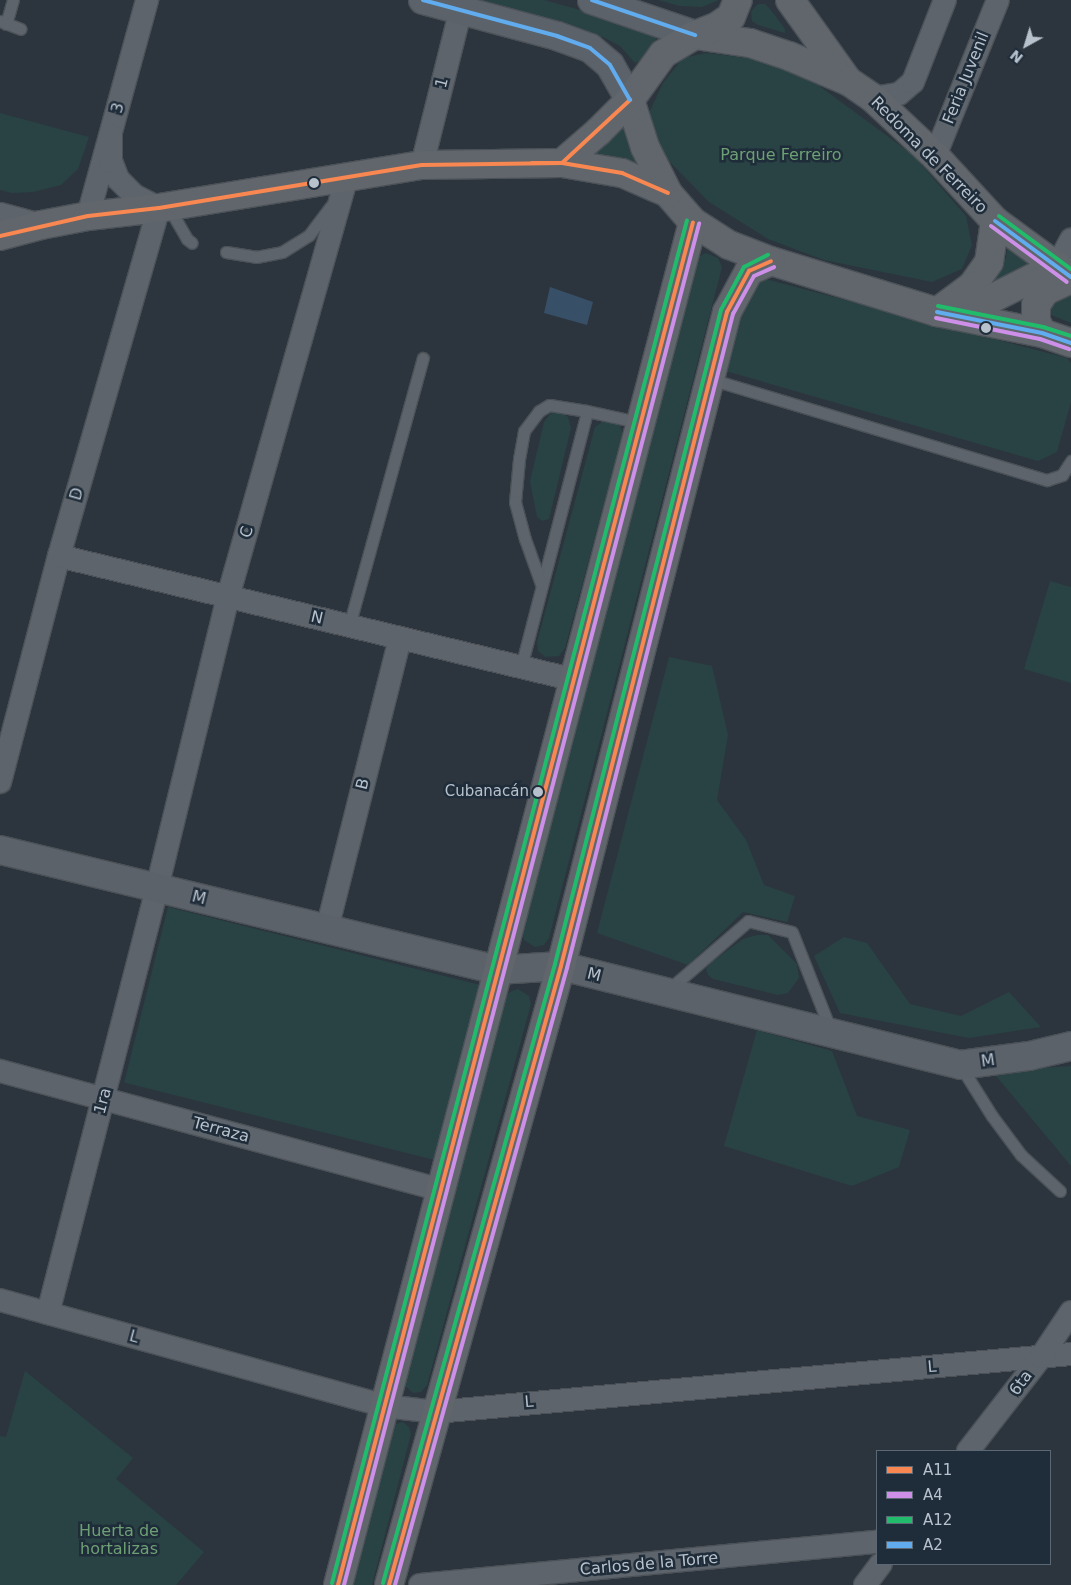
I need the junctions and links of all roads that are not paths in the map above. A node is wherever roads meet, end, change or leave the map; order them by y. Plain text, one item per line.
1 (12, 0) edge
2 (147, 0) edge
3 (423, 0) edge
4 (592, 0) edge
5 (738, 0) edge
6 (945, 0) edge
7 (998, 0) edge
8 (791, 1) edge
9 (461, 5) edge
10 (3, 22) edge
11 (21, 29) dead end
12 (695, 35) junction
13 (848, 81) junction
14 (873, 98) junction
15 (630, 100) junction
16 (111, 135) junction
17 (934, 156) junction
18 (562, 163) junction
19 (422, 165) junction
20 (346, 179) junction
21 (668, 192) junction
22 (164, 207) junction
23 (0, 214) edge
24 (88, 216) junction
25 (995, 221) junction
26 (693, 222) junction
27 (41, 225) junction
28 (0, 236) edge
29 (1071, 240) edge
30 (192, 243) dead end
31 (226, 252) dead end
32 (771, 261) junction
33 (1066, 274) edge
34 (947, 314) junction
35 (1042, 333) junction
36 (1071, 343) edge
37 (423, 358) dead end
38 (710, 379) junction
39 (587, 412) junction
40 (643, 423) junction
41 (1071, 461) edge
42 (59, 556) junction
43 (541, 584) junction
44 (228, 597) junction
45 (350, 626) junction
46 (400, 638) junction
47 (521, 667) junction
48 (575, 680) junction
49 (0, 782) edge
50 (0, 850) edge
51 (158, 888) junction
52 (327, 929) junction
53 (561, 966) junction
54 (497, 970) junction
55 (666, 992) junction
56 (832, 1033) junction
57 (1071, 1046) edge
58 (960, 1065) junction
59 (0, 1071) edge
60 (103, 1099) junction
61 (442, 1190) junction
62 (1060, 1191) dead end
63 (0, 1300) edge
64 (1071, 1312) edge
65 (48, 1314) junction
66 (1071, 1354) edge
67 (1041, 1357) junction
68 (385, 1406) junction
69 (436, 1412) junction
70 (969, 1450) edge
71 (876, 1542) edge
72 (880, 1565) edge
73 (338, 1585) edge
74 (389, 1585) edge
75 (420, 1585) edge
76 (865, 1585) edge

1 - 10 lane
2 - 16 street, 3
3 - 9 street
4 - 12 street
5 - 12 main road
6 - 14 street
7 - 17 street, Feria Juvenil
8 - 13 main road
9 - 15 street
9 - 19 street, 1
10 - 11 lane
12 - 13 main road, Redoma de Ferreiro
12 - 15 main road
13 - 14 main road, Redoma de Ferreiro
14 - 17 main road, Redoma de Ferreiro
15 - 18 main road
15 - 21 main road
16 - 22 street
16 - 24 street, 3
17 - 25 main road, Redoma de Ferreiro
18 - 19 main road
18 - 21 main road
19 - 20 main road
20 - 22 main road
20 - 31 lane
20 - 44 street, C
21 - 26 main road
22 - 24 main road
22 - 30 lane
22 - 42 street, D
23 - 27 street
24 - 27 main road
25 - 33 main road
25 - 34 main road, Redoma de Ferreiro
26 - 32 main road
26 - 40 main road
27 - 28 main road
29 - 33 street
32 - 34 main road
32 - 38 main road
33 - 34 main road
33 - 35 main road
34 - 35 main road
35 - 36 main road
37 - 45 lane
38 - 41 lane
38 - 53 main road
39 - 40 lane
39 - 43 lane
39 - 43 lane
40 - 48 main road
42 - 44 street, N
42 - 49 street, D
43 - 47 lane
44 - 45 street, N
44 - 51 street, C
45 - 46 street, N
46 - 47 street, N
46 - 52 street, B
47 - 48 street, N
48 - 54 main road
50 - 51 street, M
51 - 52 street, M
51 - 60 street, 1ra
52 - 54 street, M
53 - 54 street, M
53 - 55 street, M
53 - 69 main road
54 - 61 main road
55 - 56 street, M
55 - 56 lane
56 - 58 street, M
57 - 58 street, M
58 - 62 lane
59 - 60 street, Terraza
60 - 61 street, Terraza
60 - 65 street, 1ra
61 - 68 main road
63 - 65 street, L
64 - 67 street, 6ta
65 - 68 street, L
66 - 67 street, L
67 - 69 street, L
67 - 70 street, 6ta
68 - 69 street, L
68 - 73 main road
69 - 74 main road
71 - 75 street, Carlos de la Torre
72 - 76 street

